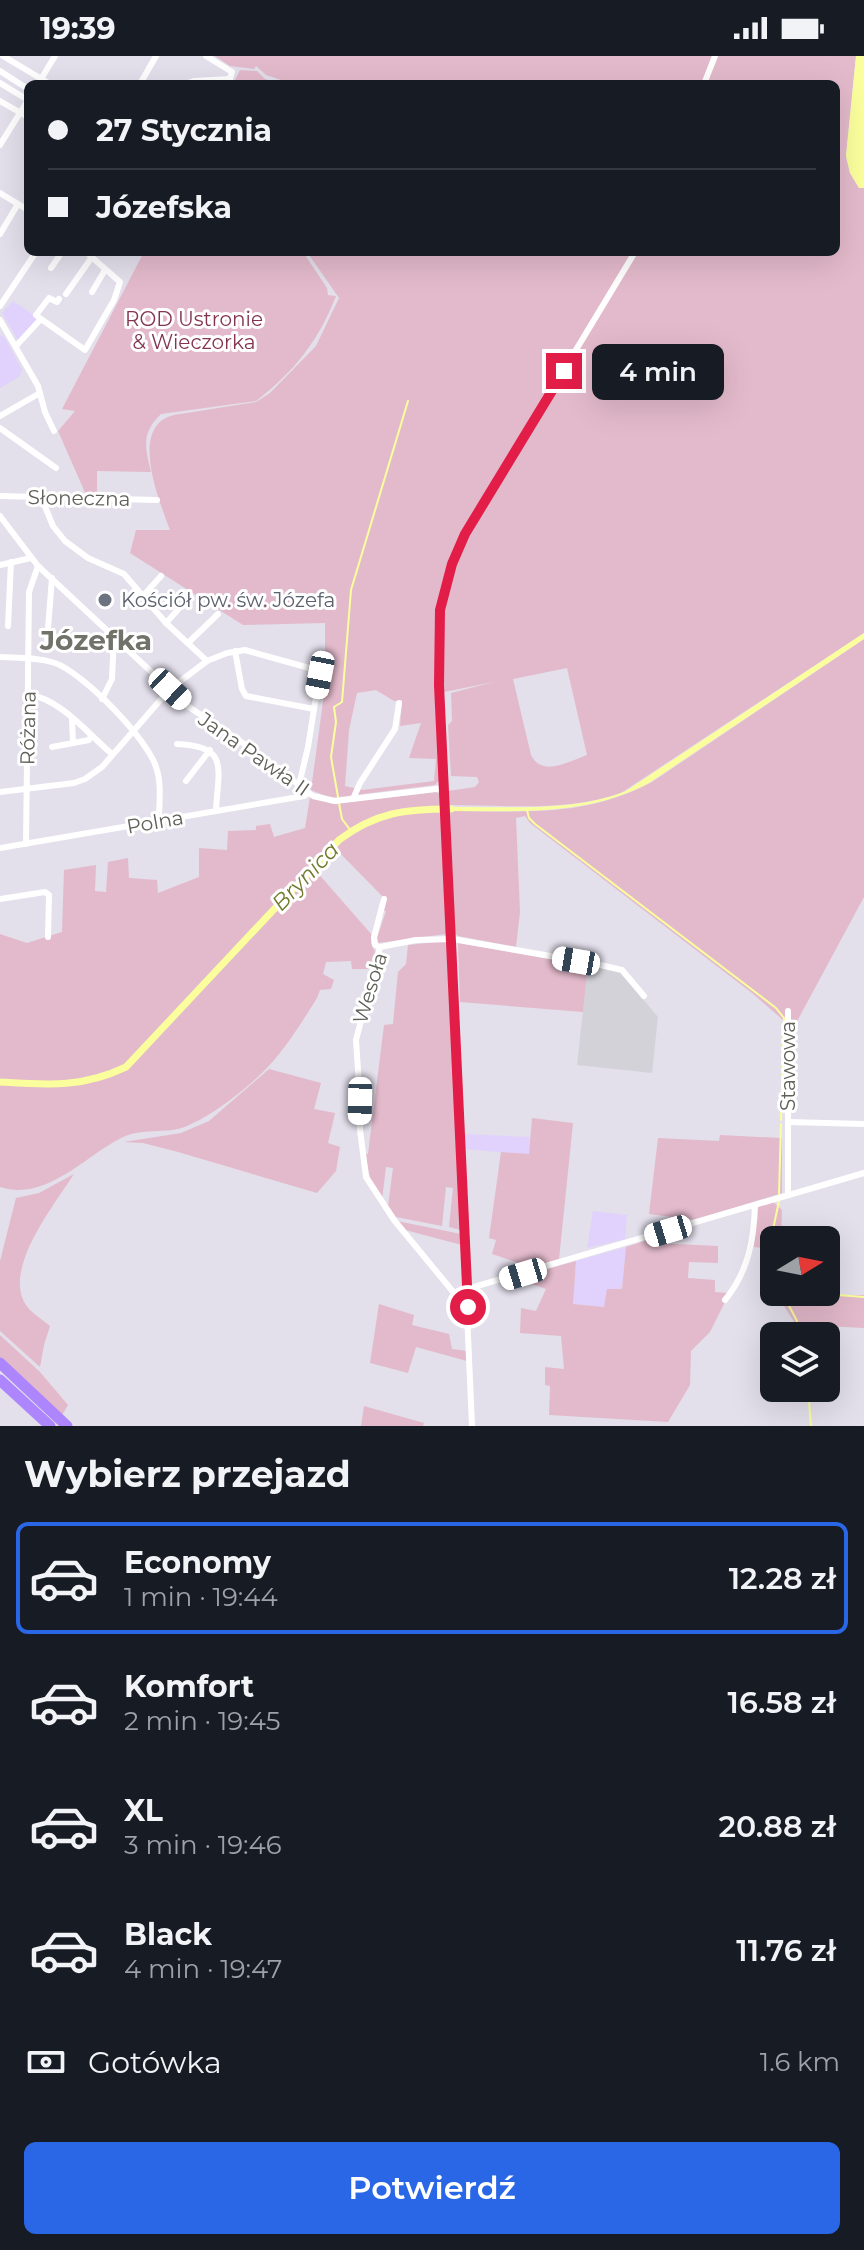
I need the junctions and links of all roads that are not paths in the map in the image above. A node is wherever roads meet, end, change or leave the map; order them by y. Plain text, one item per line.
1 (3, 56) edge
2 (55, 56) edge
3 (156, 56) edge
4 (206, 56) edge
5 (715, 56) edge
6 (0, 71) edge
7 (38, 80) edge
8 (40, 80) edge
9 (142, 80) edge
10 (230, 80) edge
11 (706, 80) edge
12 (0, 83) edge
13 (24, 86) edge
14 (24, 98) edge
15 (0, 101) edge
16 (24, 106) edge
17 (20, 113) junction
18 (24, 115) edge
19 (0, 145) edge
20 (0, 193) edge
21 (18, 204) junction
22 (24, 208) edge
23 (0, 234) edge
24 (33, 256) edge
25 (59, 256) edge
26 (88, 256) edge
27 (91, 256) edge
28 (633, 256) edge
29 (51, 268) dead end
30 (105, 270) junction
31 (92, 292) dead end
32 (66, 294) dead end
33 (59, 299) dead end
34 (0, 306) edge
35 (41, 319) junction
36 (0, 320) edge
37 (16, 346) junction
38 (40, 393) junction
39 (0, 416) edge
40 (0, 428) edge
41 (54, 431) dead end
42 (56, 468) dead end
43 (0, 496) edge
44 (41, 497) junction
45 (157, 500) dead end
46 (0, 516) edge
47 (31, 558) junction
48 (11, 562) junction
49 (0, 565) edge
50 (38, 566) junction
51 (161, 576) dead end
52 (52, 578) junction
53 (143, 596) junction
54 (190, 596) dead end
55 (218, 614) dead end
56 (166, 623) junction
57 (8, 626) dead end
58 (114, 635) junction
59 (47, 641) dead end
60 (188, 643) junction
61 (235, 651) junction
62 (0, 657) edge
63 (28, 658) junction
64 (207, 661) junction
65 (170, 689) junction
66 (28, 694) junction
67 (102, 699) junction
68 (399, 703) dead end
69 (314, 709) junction
70 (72, 719) junction
71 (132, 731) junction
72 (91, 736) junction
73 (73, 743) junction
74 (177, 744) dead end
75 (52, 747) dead end
76 (210, 750) junction
77 (112, 754) junction
78 (186, 781) dead end
79 (299, 785) junction
80 (444, 788) junction
81 (27, 789) junction
82 (0, 792) edge
83 (308, 793) junction
84 (353, 799) junction
85 (216, 811) junction
86 (159, 821) junction
87 (26, 844) junction
88 (0, 848) edge
89 (0, 899) edge
90 (384, 899) dead end
91 (48, 937) dead end
92 (451, 939) junction
93 (380, 947) junction
94 (644, 996) dead end
95 (788, 1011) dead end
96 (788, 1122) junction
97 (864, 1124) edge
98 (864, 1173) edge
99 (788, 1195) junction
100 (755, 1205) junction
101 (467, 1289) junction
102 (725, 1300) dead end
103 (467, 1301) junction
104 (0, 1363) edge
105 (0, 1380) edge
106 (50, 1426) edge
107 (67, 1426) edge
108 (472, 1426) edge

1 - 7 street
2 - 8 street
3 - 9 street
4 - 10 street
5 - 11 street
6 - 13 street
12 - 14 street
15 - 17 street
16 - 17 street
17 - 18 street
17 - 19 street
20 - 21 street
21 - 22 street
21 - 23 street
24 - 34 street
25 - 29 street
26 - 32 street
27 - 30 street
28 - 80 street
30 - 31 street
30 - 35 street
33 - 35 street
35 - 37 street
36 - 37 street
37 - 38 street
38 - 39 street
38 - 41 street
40 - 42 street
43 - 44 street, Słoneczna
44 - 45 street, Słoneczna
44 - 53 street
46 - 47 street, Jana Pawła II
47 - 48 street
47 - 50 street, Jana Pawła II
48 - 49 street
48 - 57 street
50 - 52 street, Jana Pawła II
50 - 63 street, Różana
51 - 53 street
52 - 58 street, Jana Pawła II
52 - 59 street
53 - 56 street
54 - 56 street
55 - 60 street
56 - 60 street
58 - 65 street, Jana Pawła II
58 - 67 street
60 - 64 street
61 - 64 street
61 - 69 street
61 - 69 street
62 - 63 street
63 - 66 street, Różana
63 - 67 street
64 - 65 street
65 - 71 street
65 - 79 street, Jana Pawła II
66 - 70 street
66 - 81 street, Różana
67 - 71 street
68 - 84 street
69 - 79 street
70 - 72 street
70 - 73 street
71 - 77 street
71 - 86 street
72 - 73 street
72 - 77 street
73 - 75 street
74 - 76 street
76 - 78 street
76 - 85 street
77 - 81 street
79 - 83 street, Jana Pawła II
80 - 84 street, Jana Pawła II
80 - 92 street
81 - 82 street
81 - 87 street, Różana
83 - 84 street, Jana Pawła II
83 - 85 street, Polna
85 - 86 street, Polna
86 - 87 street, Polna
87 - 88 street, Polna
89 - 91 street
90 - 93 street
92 - 93 street, Wesoła
92 - 94 street, Wesoła
92 - 101 street
93 - 103 street, Wesoła
95 - 96 street, Stawowa
96 - 97 street, Stawowa
96 - 99 street, Stawowa
98 - 99 street
99 - 100 street
100 - 101 street
100 - 102 street
101 - 103 street
103 - 108 street
104 - 107 highway
105 - 106 highway

